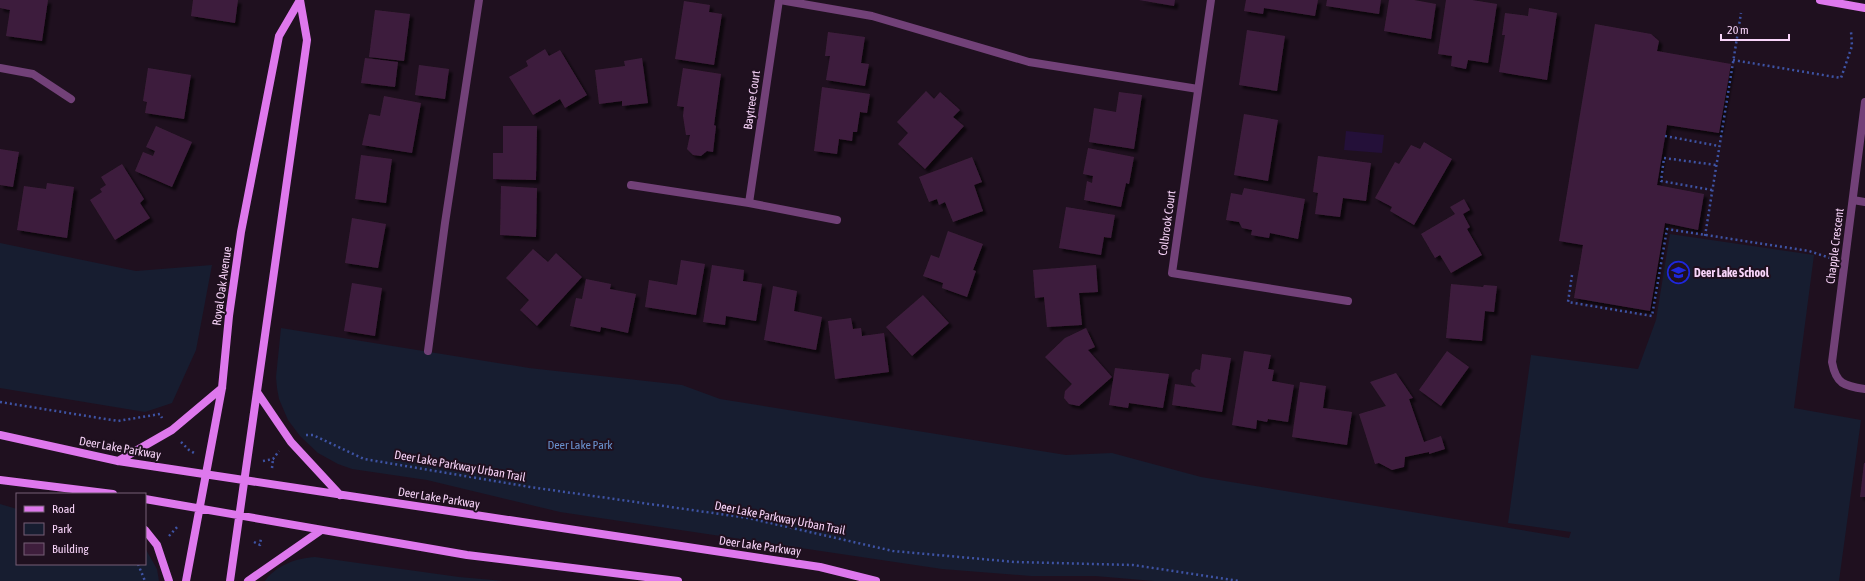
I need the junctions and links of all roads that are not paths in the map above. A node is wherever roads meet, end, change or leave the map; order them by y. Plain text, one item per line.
1 (300, 0) edge
2 (479, 0) edge
3 (779, 0) edge
4 (1211, 0) edge
5 (1820, 0) edge
6 (1865, 8) edge
7 (0, 68) edge
8 (1198, 89) junction
9 (71, 99) dead end
10 (1865, 102) edge
11 (631, 185) dead end
12 (1853, 200) junction
13 (1865, 202) edge
14 (749, 203) junction
15 (837, 220) dead end
16 (1348, 301) dead end
17 (428, 351) dead end
18 (222, 388) junction
19 (1865, 389) edge
20 (257, 392) junction
21 (0, 435) edge
22 (118, 461) junction
23 (206, 474) junction
24 (0, 480) edge
25 (244, 480) junction
26 (105, 493) edge
27 (340, 495) junction
28 (146, 500) edge
29 (200, 509) junction
30 (239, 516) junction
31 (146, 531) edge
32 (320, 531) junction
33 (169, 581) edge
34 (186, 581) edge
35 (230, 581) edge
36 (248, 581) edge
37 (678, 581) edge
38 (876, 581) edge

1 - 18 main road, Royal Oak Avenue
1 - 20 main road, Royal Oak Avenue
2 - 17 street
3 - 8 street
3 - 14 street, Baytree Court
4 - 8 street, Colbrook Court
5 - 6 main road
7 - 9 street
8 - 16 street, Colbrook Court
10 - 12 street, Chapple Crescent
11 - 14 street
12 - 13 street
12 - 19 street, Chapple Crescent
14 - 15 street
18 - 22 main road
18 - 23 main road, Royal Oak Avenue
20 - 25 main road, Royal Oak Avenue
20 - 27 main road
21 - 22 main road, Deer Lake Parkway
22 - 23 main road, Deer Lake Parkway
23 - 25 main road, Deer Lake Parkway
23 - 29 main road, Royal Oak Avenue
24 - 26 main road
25 - 27 main road, Deer Lake Parkway
25 - 30 main road, Royal Oak Avenue
27 - 38 main road, Deer Lake Parkway
28 - 29 main road
29 - 30 main road
29 - 34 main road, Royal Oak Avenue
30 - 32 main road
30 - 35 main road, Royal Oak Avenue
31 - 33 main road
32 - 36 main road
32 - 37 main road

